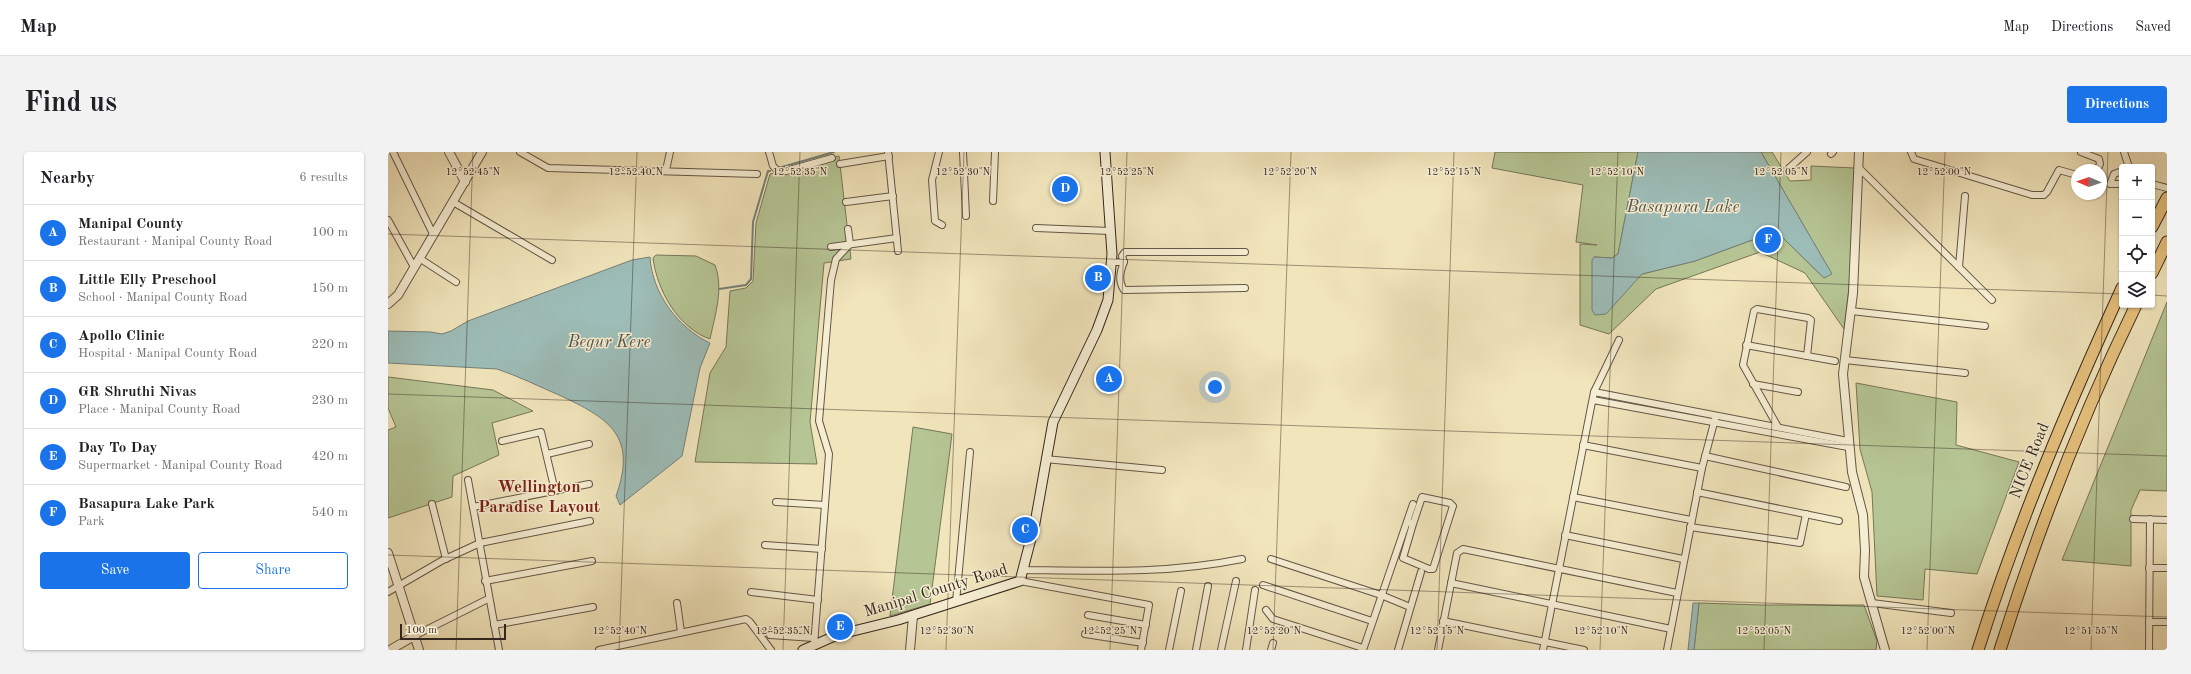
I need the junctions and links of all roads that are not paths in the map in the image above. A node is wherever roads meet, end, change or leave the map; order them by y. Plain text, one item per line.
1 (392, 152) edge
2 (449, 152) edge
3 (482, 152) edge
4 (520, 152) edge
5 (670, 152) edge
6 (769, 152) edge
7 (939, 152) edge
8 (963, 152) edge
9 (995, 152) edge
10 (1105, 152) edge
11 (1807, 152) edge
12 (1859, 152) edge
13 (1911, 152) edge
14 (2080, 152) edge
15 (2124, 152) edge
16 (888, 154) edge
17 (832, 158) dead end
18 (840, 164) dead end
19 (2100, 164) edge
20 (2128, 164) edge
21 (1858, 167) junction
22 (1788, 168) dead end
23 (666, 170) junction
24 (2119, 172) edge
25 (2071, 173) edge
26 (757, 174) dead end
27 (465, 182) junction
28 (2119, 184) edge
29 (893, 196) junction
30 (1965, 196) dead end
31 (2167, 198) edge
32 (993, 201) dead end
33 (453, 202) junction
34 (846, 202) dead end
35 (966, 216) dead end
36 (388, 220) edge
37 (2155, 221) edge
38 (942, 225) dead end
39 (1036, 228) dead end
40 (848, 229) dead end
41 (391, 231) edge
42 (1110, 231) junction
43 (433, 234) junction
44 (897, 238) junction
45 (2167, 242) edge
46 (850, 244) junction
47 (832, 246) dead end
48 (898, 251) dead end
49 (1245, 252) dead end
50 (419, 258) junction
51 (552, 260) dead end
52 (1112, 262) junction
53 (1124, 262) junction
54 (414, 266) junction
55 (1959, 267) junction
56 (2152, 272) edge
57 (456, 282) dead end
58 (1246, 288) dead end
59 (2119, 295) edge
60 (1992, 300) dead end
61 (388, 304) edge
62 (2135, 308) edge
63 (1851, 311) junction
64 (1985, 326) dead end
65 (1619, 340) dead end
66 (1746, 345) junction
67 (1807, 356) junction
68 (1845, 360) junction
69 (1835, 361) dead end
70 (1965, 373) dead end
71 (1753, 384) junction
72 (1594, 392) junction
73 (1798, 392) dead end
74 (1592, 400) junction
75 (1716, 415) junction
76 (1714, 423) junction
77 (1778, 427) junction
78 (502, 441) dead end
79 (589, 444) dead end
80 (1848, 444) junction
81 (1583, 445) junction
82 (970, 452) dead end
83 (547, 454) junction
84 (1705, 456) junction
85 (1045, 459) junction
86 (1702, 468) junction
87 (1162, 470) dead end
88 (468, 480) dead end
89 (589, 484) dead end
90 (1846, 487) dead end
91 (555, 491) junction
92 (1697, 492) junction
93 (1573, 497) junction
94 (776, 502) dead end
95 (432, 504) dead end
96 (1413, 504) dead end
97 (825, 505) junction
98 (473, 507) junction
99 (1806, 514) junction
100 (2133, 519) dead end
101 (2150, 519) junction
102 (590, 520) dead end
103 (1691, 520) junction
104 (2167, 520) edge
105 (1839, 521) dead end
106 (1410, 523) junction
107 (1690, 527) junction
108 (1565, 535) junction
109 (1404, 539) junction
110 (480, 543) junction
111 (765, 545) dead end
112 (822, 549) junction
113 (388, 553) edge
114 (446, 559) junction
115 (1242, 559) dead end
116 (1271, 559) dead end
117 (1683, 559) junction
118 (592, 562) dead end
119 (2149, 568) junction
120 (2167, 568) edge
121 (1558, 569) junction
122 (1023, 570) junction
123 (1421, 572) dead end
124 (485, 581) junction
125 (1020, 581) junction
126 (1236, 581) dead end
127 (1451, 583) junction
128 (1208, 586) dead end
129 (1262, 586) dead end
130 (398, 587) junction
131 (1255, 590) dead end
132 (1181, 591) dead end
133 (388, 592) edge
134 (751, 592) dead end
135 (1677, 593) junction
136 (1381, 595) junction
137 (488, 598) junction
138 (818, 600) junction
139 (956, 602) junction
140 (677, 603) dead end
141 (1872, 603) junction
142 (1552, 604) junction
143 (593, 607) dead end
144 (1410, 607) junction
145 (1266, 610) dead end
146 (1951, 613) dead end
147 (1088, 615) dead end
148 (913, 616) junction
149 (1372, 621) junction
150 (1443, 621) junction
151 (2149, 622) junction
152 (2167, 622) edge
153 (494, 625) junction
154 (1146, 625) junction
155 (1671, 629) junction
156 (681, 632) junction
157 (1085, 634) dead end
158 (770, 635) dead end
159 (414, 636) junction
160 (814, 642) junction
161 (1544, 642) junction
162 (1143, 643) junction
163 (1273, 643) dead end
164 (1363, 649) edge
165 (390, 650) edge
166 (419, 650) edge
167 (499, 650) edge
168 (599, 650) edge
169 (772, 650) edge
170 (803, 650) edge
171 (910, 650) edge
172 (1141, 650) edge
173 (1169, 650) edge
174 (1196, 650) edge
175 (1221, 650) edge
176 (1246, 650) edge
177 (1271, 650) edge
178 (1398, 650) edge
179 (1438, 650) edge
180 (1543, 650) edge
181 (1584, 650) edge
182 (1666, 650) edge
183 (1885, 650) edge
184 (1978, 650) edge
185 (2000, 650) edge
186 (2149, 650) edge

1 - 43 street
2 - 27 street
3 - 27 street
4 - 23 street
5 - 23 street
6 - 17 street
7 - 38 street
8 - 35 street
9 - 32 street
10 - 42 main road, Manipal County Road
11 - 22 street
12 - 21 street
13 - 25 street
14 - 19 street
15 - 20 street
16 - 18 street
16 - 29 street
21 - 55 street
21 - 63 street
23 - 26 street
24 - 28 street
27 - 33 street
29 - 34 street
29 - 44 street
30 - 55 street
31 - 37 highway
33 - 43 street
33 - 51 street
36 - 41 street
39 - 42 street
40 - 46 street
41 - 54 street
42 - 52 main road, Manipal County Road
43 - 50 street
44 - 46 street
44 - 48 street
45 - 56 highway
46 - 47 street
46 - 97 street
49 - 53 street
50 - 54 street
50 - 57 street
52 - 53 street
52 - 85 main road, Manipal County Road
53 - 58 street
54 - 61 street
55 - 60 street
59 - 184 highway, NICE Road
62 - 185 highway
63 - 64 street
63 - 68 street
65 - 72 street
66 - 67 street
66 - 67 street
66 - 71 street
67 - 69 street
68 - 70 street
68 - 80 street
71 - 73 street
71 - 77 street
72 - 74 street
72 - 75 street
74 - 76 street
74 - 81 street
75 - 76 street
75 - 77 street
76 - 80 street
76 - 84 street
77 - 80 street
78 - 83 street
79 - 83 street
80 - 141 street
81 - 86 street
81 - 93 street
82 - 139 street
83 - 91 street
84 - 86 street
84 - 90 street
85 - 87 street
85 - 122 main road, Manipal County Road
86 - 92 street
88 - 98 street
89 - 91 street
91 - 98 street
92 - 99 street
92 - 103 street
93 - 103 street
93 - 108 street
94 - 97 street
95 - 114 street
96 - 106 street
97 - 112 street
98 - 110 street
99 - 105 street
99 - 107 street
100 - 101 street
101 - 104 street
101 - 119 street
102 - 110 street
103 - 107 street
106 - 109 street
106 - 109 street
107 - 117 street
108 - 117 street
108 - 121 street
109 - 136 street
110 - 114 street
110 - 124 street
111 - 112 street
112 - 138 street
113 - 130 street
114 - 130 street
115 - 122 street
116 - 136 street
117 - 135 street
118 - 124 street
119 - 120 street
119 - 151 street
121 - 127 street
121 - 135 street
121 - 142 street
122 - 125 main road, Manipal County Road
123 - 144 street
124 - 137 street
125 - 139 main road, Manipal County Road
125 - 154 street
126 - 175 street
127 - 142 street
127 - 150 street
128 - 174 street
129 - 149 street
130 - 133 street
130 - 159 street
131 - 176 street
132 - 173 street
134 - 138 street
135 - 155 street
136 - 144 street
136 - 149 street
137 - 153 street
137 - 159 street
138 - 160 street
139 - 148 main road, Manipal County Road
140 - 156 street
141 - 146 street
141 - 183 street
142 - 155 street
142 - 161 street
143 - 153 street
144 - 178 street
145 - 164 street
147 - 154 street
148 - 160 main road, Manipal County Road
148 - 171 street
149 - 164 street
150 - 161 street
150 - 179 street
151 - 152 street
151 - 186 street
153 - 167 street
154 - 162 street
155 - 182 street
156 - 168 street
156 - 169 street
157 - 162 street
158 - 160 street
159 - 165 street
159 - 166 street
160 - 170 main road, Manipal County Road
161 - 180 street
161 - 181 street
162 - 172 street
163 - 177 street

